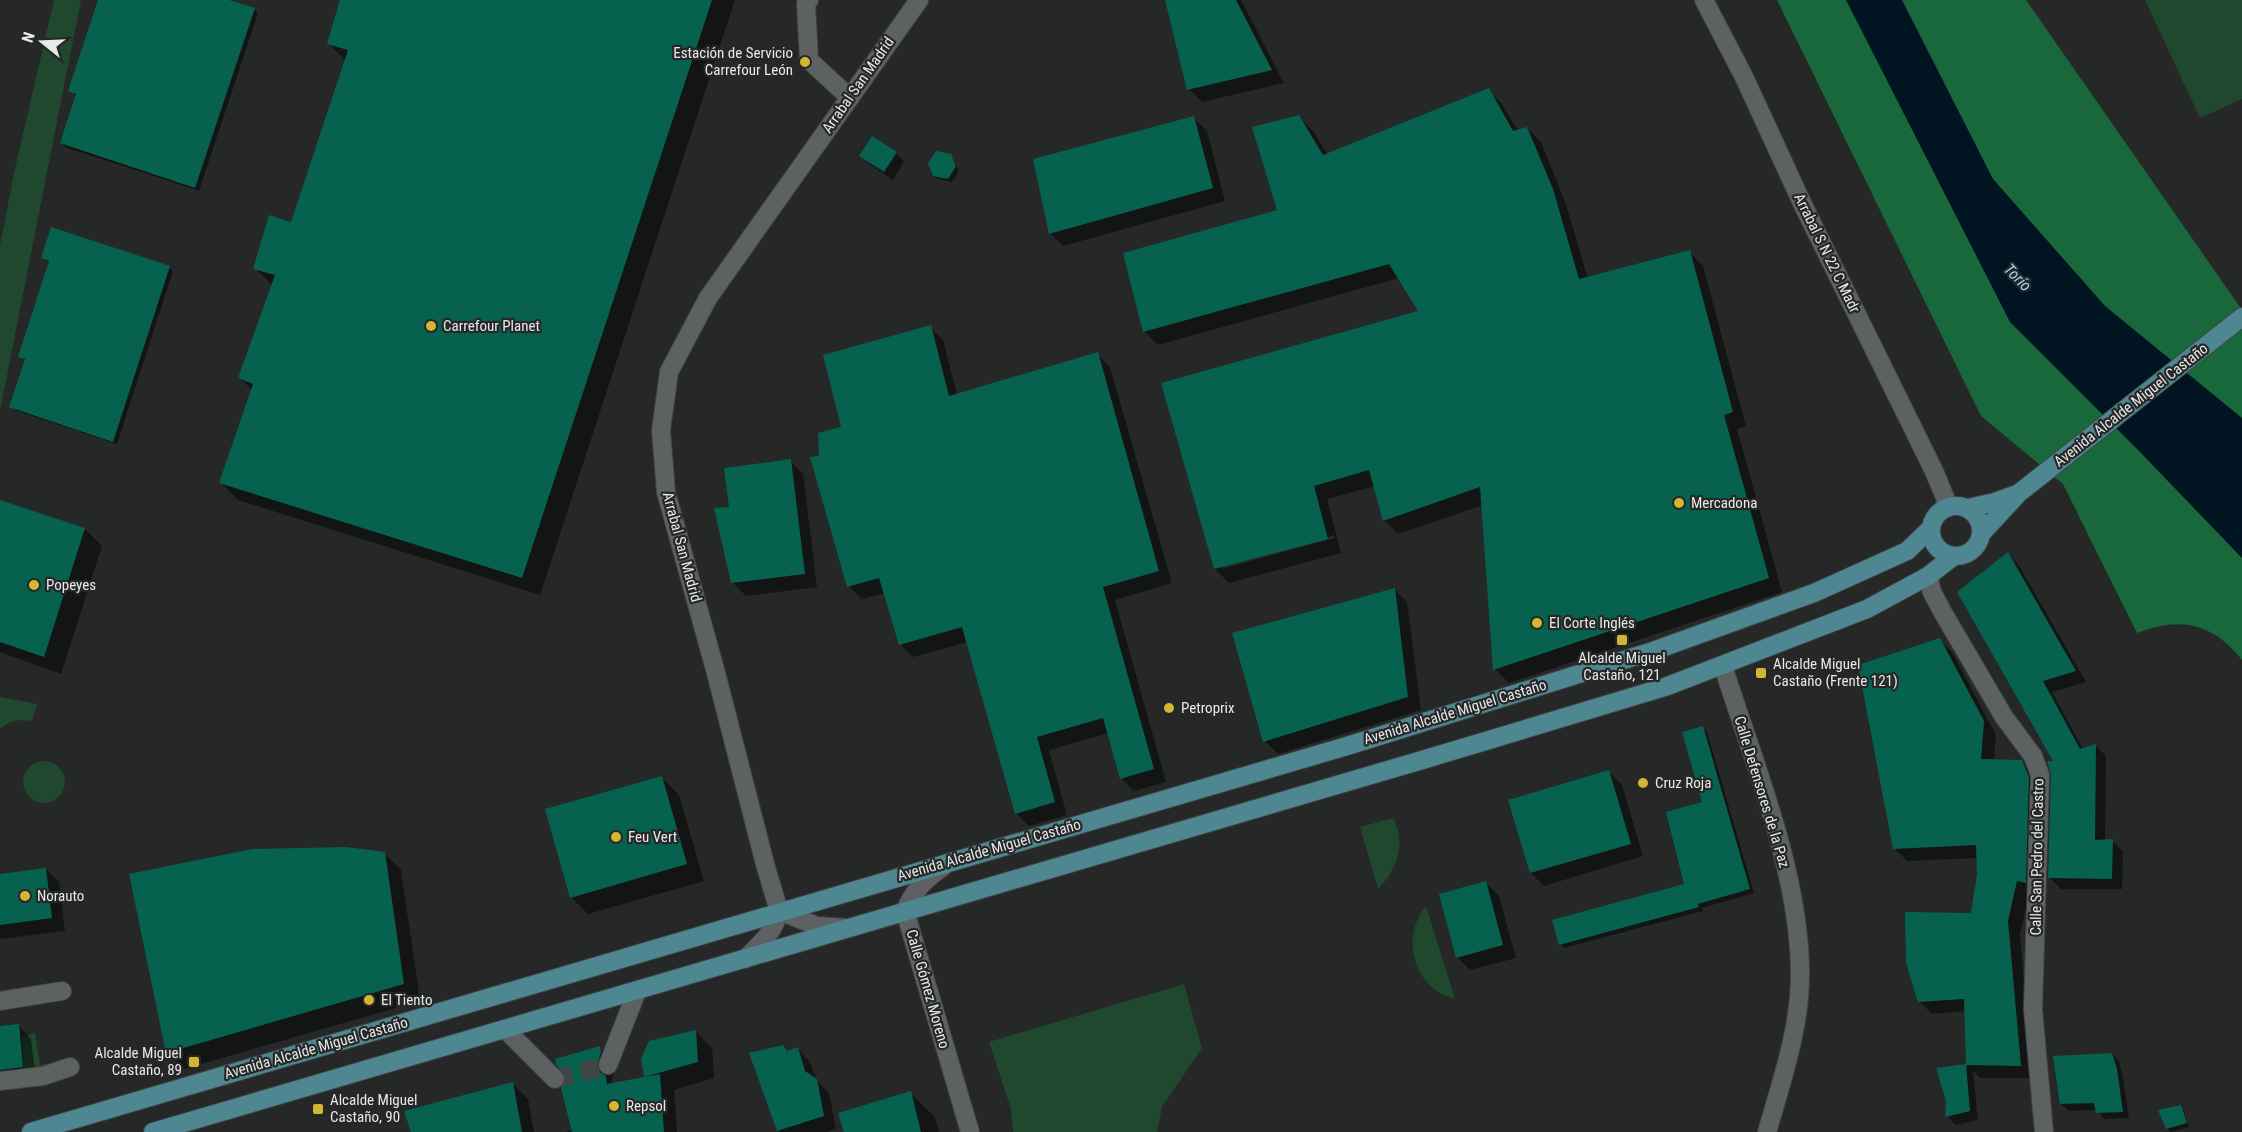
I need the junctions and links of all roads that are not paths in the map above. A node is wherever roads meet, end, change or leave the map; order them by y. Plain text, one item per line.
1 (809, 0) edge
2 (919, 0) edge
3 (1704, 0) edge
4 (850, 98) junction
5 (2242, 317) edge
6 (2019, 493) junction
7 (1948, 507) junction
8 (1968, 508) junction
9 (1931, 528) junction
10 (1981, 534) junction
11 (1954, 556) junction
12 (1928, 576) junction
13 (1723, 666) junction
14 (950, 861) junction
15 (779, 911) junction
16 (905, 911) junction
17 (846, 928) junction
18 (745, 959) junction
19 (62, 991) dead end
20 (637, 991) junction
21 (0, 1001) edge
22 (506, 1030) junction
23 (608, 1065) dead end
24 (70, 1067) dead end
25 (555, 1079) dead end
26 (0, 1081) edge
27 (173, 1129) edge
28 (31, 1132) edge
29 (153, 1132) edge
30 (970, 1132) edge
31 (1767, 1132) edge
32 (2044, 1132) edge

1 - 4 street
2 - 4 street, Arrabal San Madrid
3 - 7 street, Arrabal S N 22 C Madr
4 - 15 street, Arrabal San Madrid
5 - 6 main road, Avenida Alcalde Miguel Castaño
6 - 8 main road, Avenida Alcalde Miguel Castaño
6 - 10 main road, Avenida Alcalde Miguel Castaño
7 - 8 main road
7 - 9 main road
8 - 10 main road
9 - 11 main road
9 - 14 main road, Avenida Alcalde Miguel Castaño
10 - 11 main road
11 - 12 main road
12 - 13 main road
12 - 32 street, Calle San Pedro del Castro
13 - 16 main road
13 - 31 street, Calle Defensores de la Paz
14 - 15 main road, Avenida Alcalde Miguel Castaño
14 - 16 street, Calle Gómez Moreno
15 - 17 street
15 - 18 street
15 - 28 main road, Avenida Alcalde Miguel Castaño
16 - 17 main road
16 - 30 street, Calle Gómez Moreno
17 - 18 main road
18 - 20 main road
19 - 21 street
20 - 22 main road
20 - 23 street
22 - 25 street
22 - 27 main road
24 - 26 street
27 - 29 main road

